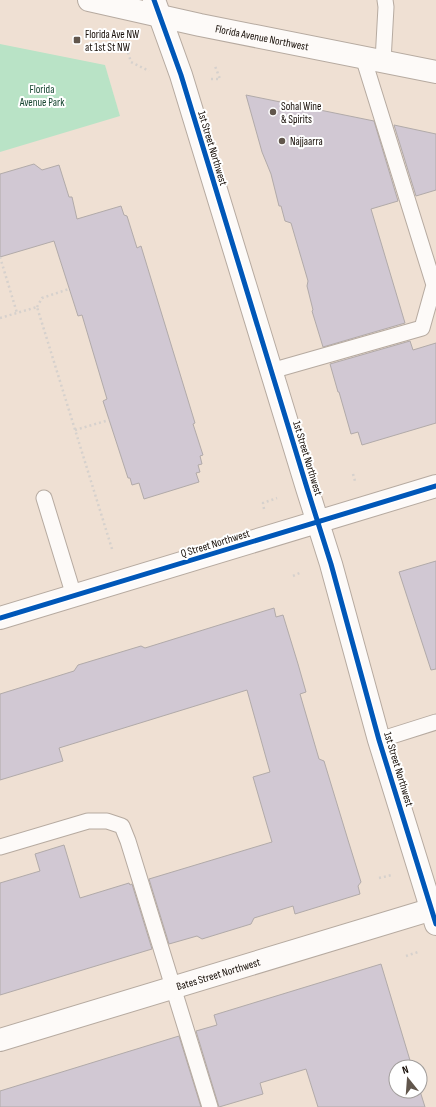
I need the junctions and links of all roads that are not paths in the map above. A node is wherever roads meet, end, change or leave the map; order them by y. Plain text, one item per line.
1 (89, 0) edge
2 (385, 0) edge
3 (157, 7) edge
4 (373, 59) junction
5 (436, 72) edge
6 (433, 274) edge
7 (271, 371) junction
8 (436, 486) edge
9 (44, 498) dead end
10 (318, 522) junction
11 (74, 596) junction
12 (0, 618) edge
13 (436, 722) edge
14 (379, 740) junction
15 (0, 847) edge
16 (434, 914) edge
17 (172, 988) junction
18 (0, 1040) edge
19 (210, 1107) edge

1 - 3 street, Florida Avenue Northwest
2 - 4 lane
3 - 4 street, Florida Avenue Northwest
3 - 7 street, 1st Street Northwest
4 - 5 street, Florida Avenue Northwest
4 - 6 lane
6 - 7 lane
7 - 10 street, 1st Street Northwest
8 - 10 street, Q Street Northwest
9 - 11 lane
10 - 11 street, Q Street Northwest
10 - 14 street, 1st Street Northwest
11 - 12 street, Q Street Northwest
13 - 14 lane
14 - 16 street, 1st Street Northwest
15 - 17 lane
16 - 17 street, Bates Street Northwest
17 - 18 street, Bates Street Northwest
17 - 19 lane

